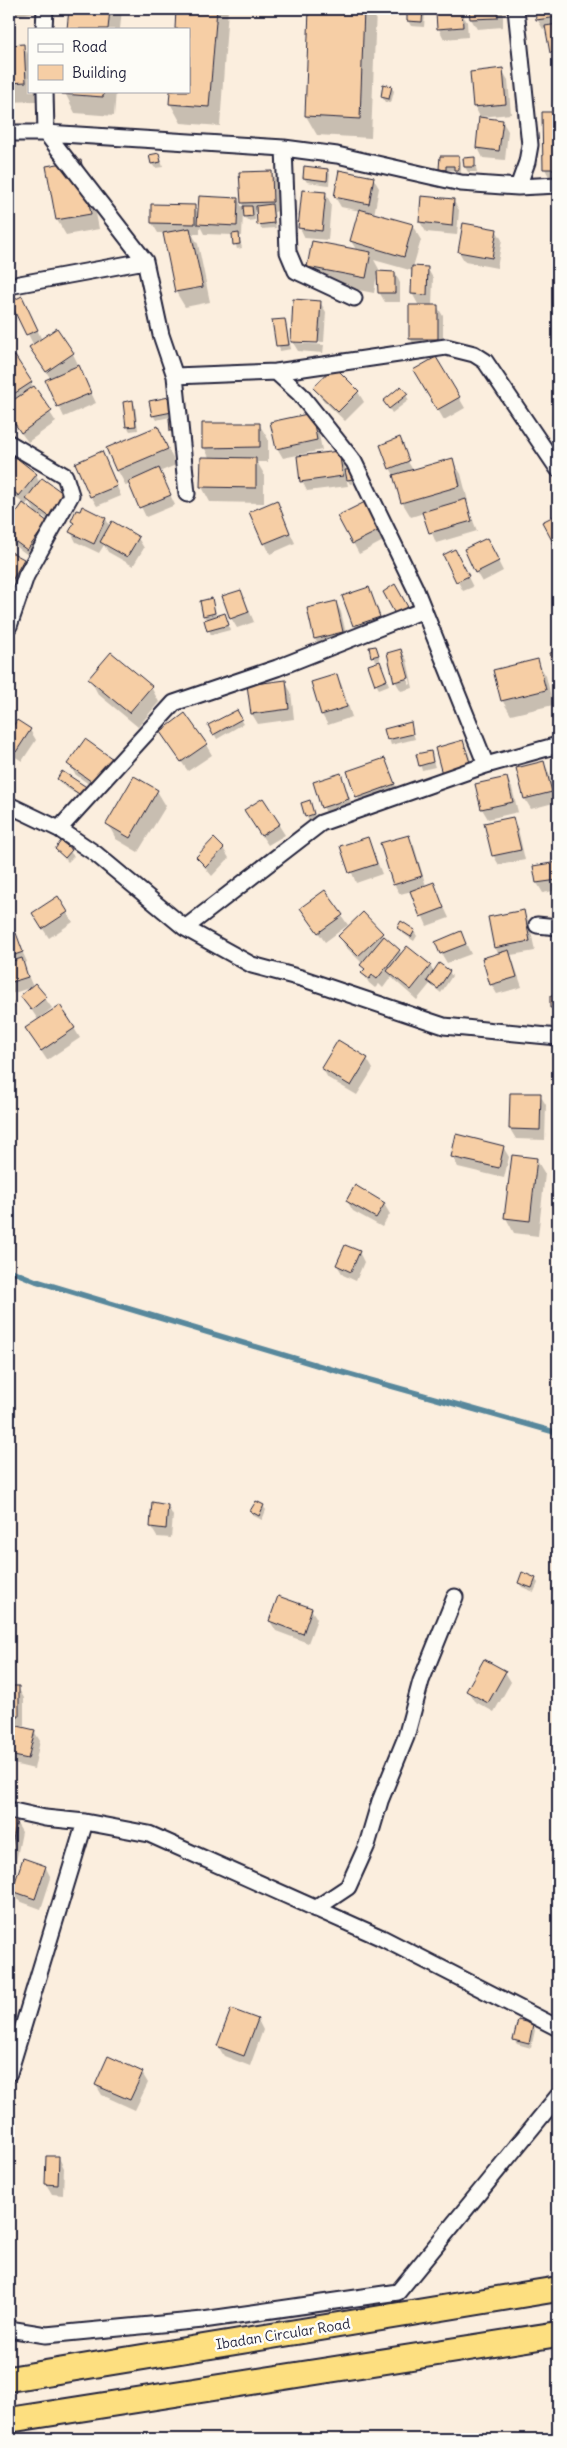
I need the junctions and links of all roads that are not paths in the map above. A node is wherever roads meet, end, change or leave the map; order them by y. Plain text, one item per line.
1 (45, 9) edge
2 (516, 9) edge
3 (44, 28) edge
4 (45, 92) edge
5 (9, 133) edge
6 (46, 134) junction
7 (284, 148) junction
8 (558, 185) edge
9 (518, 187) junction
10 (145, 261) junction
11 (9, 286) edge
12 (354, 298) dead end
13 (276, 372) junction
14 (175, 376) junction
15 (9, 443) edge
16 (558, 469) edge
17 (187, 494) dead end
18 (424, 610) junction
19 (9, 626) edge
20 (558, 745) edge
21 (486, 765) junction
22 (9, 805) edge
23 (59, 829) junction
24 (537, 925) dead end
25 (558, 927) edge
26 (185, 928) junction
27 (558, 1037) edge
28 (455, 1597) dead end
29 (9, 1810) edge
30 (85, 1822) junction
31 (316, 1909) junction
32 (558, 2028) edge
33 (9, 2073) edge
34 (558, 2096) edge
35 (558, 2289) edge
36 (9, 2329) edge
37 (558, 2334) edge
38 (9, 2379) edge
39 (9, 2420) edge

1 - 3 street
2 - 9 street
4 - 6 street
5 - 6 street
6 - 7 street
6 - 10 street
7 - 9 street
7 - 12 street
8 - 9 street
10 - 11 street
10 - 14 street
13 - 14 street
13 - 16 street
13 - 18 street
14 - 17 street
15 - 19 street
18 - 21 street
18 - 23 street
20 - 21 street
21 - 26 street
22 - 23 street
23 - 26 street
24 - 25 street
26 - 27 street
28 - 31 street
29 - 30 street
30 - 31 street
30 - 33 street
31 - 32 street
34 - 36 street
35 - 38 highway, Ibadan Circular Road
37 - 39 highway

